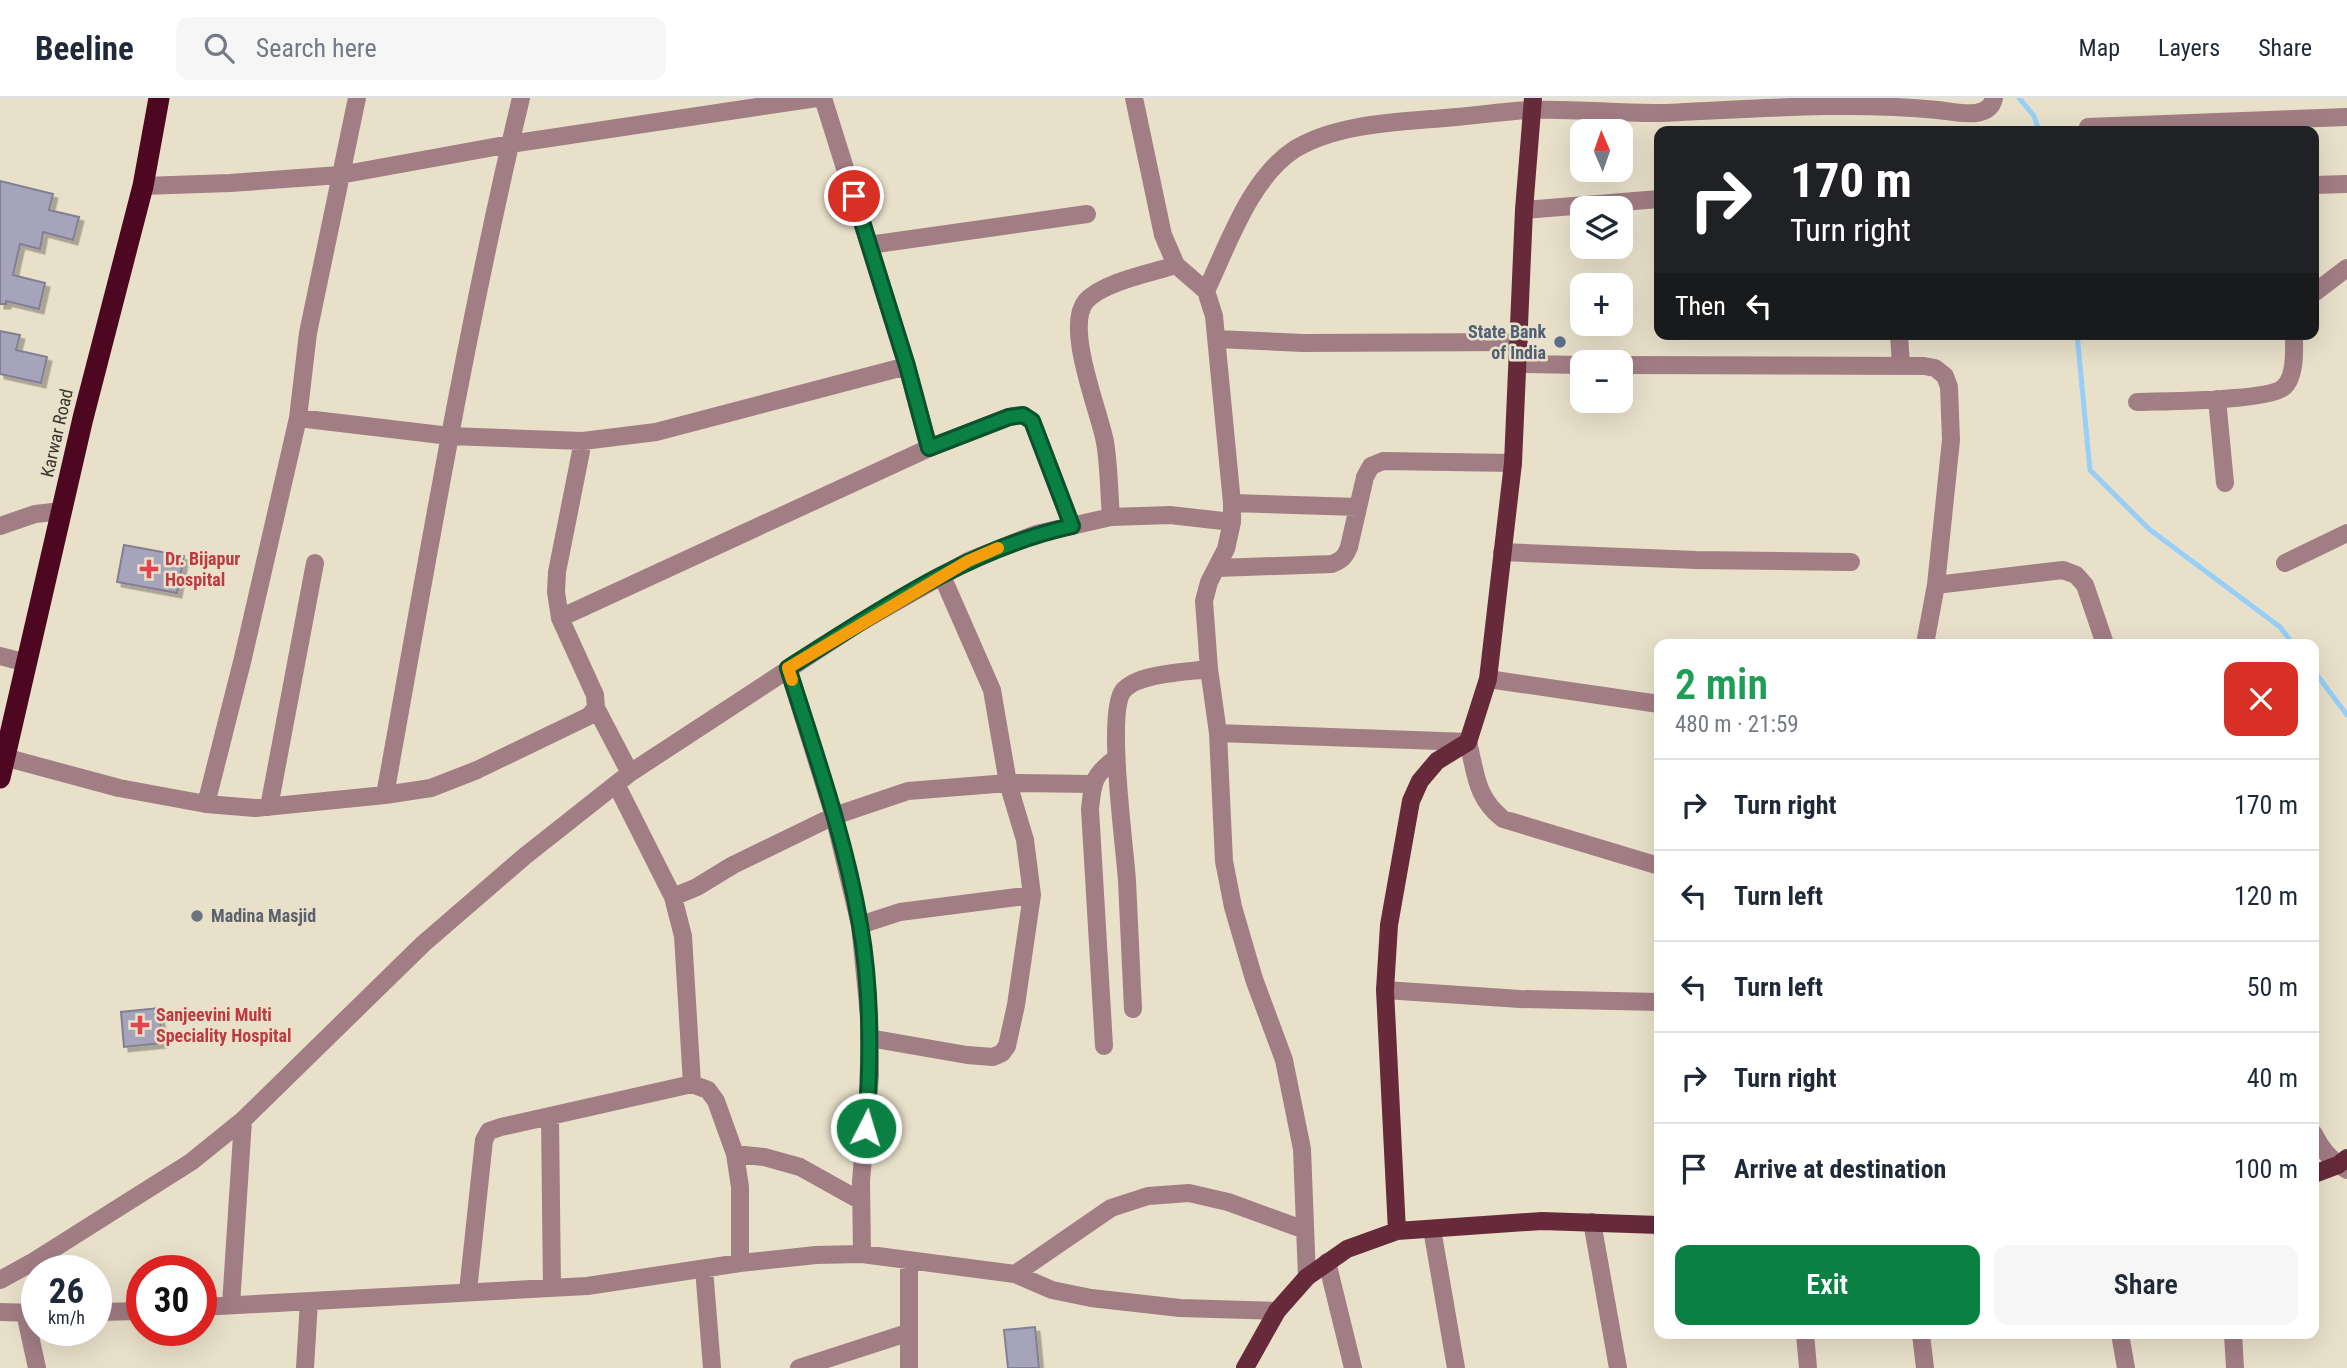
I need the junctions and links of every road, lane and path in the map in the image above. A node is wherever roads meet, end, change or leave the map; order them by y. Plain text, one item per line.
1 (159, 98) edge
2 (357, 98) edge
3 (521, 98) edge
4 (817, 98) edge
5 (823, 98) edge
6 (1133, 98) edge
7 (1994, 98) edge
8 (1841, 102) edge
9 (1532, 104) edge
10 (1661, 105) edge
11 (2347, 117) edge
12 (2114, 126) edge
13 (510, 144) junction
14 (340, 176) junction
15 (2347, 184) edge
16 (2319, 185) edge
17 (143, 186) junction
18 (1654, 198) edge
19 (1524, 209) junction
20 (1087, 214) dead end
21 (869, 245) junction
22 (1176, 265) junction
23 (2347, 268) edge
24 (2319, 289) edge
25 (1206, 291) junction
26 (1217, 339) junction
27 (1899, 340) edge
28 (2294, 340) edge
29 (1519, 342) junction
30 (1518, 364) junction
31 (1570, 365) edge
32 (1633, 365) edge
33 (907, 366) junction
34 (1901, 366) junction
35 (2217, 399) junction
36 (2137, 402) dead end
37 (298, 418) junction
38 (450, 436) junction
39 (583, 441) junction
40 (929, 448) junction
41 (1513, 463) junction
42 (2225, 483) dead end
43 (1233, 503) junction
44 (1358, 507) junction
45 (62, 511) junction
46 (1111, 517) junction
47 (1232, 522) junction
48 (0, 526) edge
49 (1072, 526) junction
50 (2347, 533) edge
51 (1502, 552) junction
52 (1851, 562) dead end
53 (315, 563) dead end
54 (2285, 564) dead end
55 (1217, 568) junction
56 (942, 576) junction
57 (1936, 585) junction
58 (560, 618) junction
59 (1926, 639) edge
60 (2103, 639) edge
61 (0, 656) edge
62 (27, 663) junction
63 (788, 668) junction
64 (1209, 669) junction
65 (1488, 679) junction
66 (1654, 703) edge
67 (596, 708) junction
68 (1218, 733) junction
69 (1468, 742) junction
70 (4, 757) junction
71 (1116, 758) junction
72 (0, 778) edge
73 (623, 778) junction
74 (1008, 783) junction
75 (1093, 785) junction
76 (385, 795) junction
77 (205, 804) junction
78 (268, 807) junction
79 (834, 816) junction
80 (1654, 864) edge
81 (1032, 895) junction
82 (673, 897) junction
83 (860, 925) junction
84 (1385, 990) junction
85 (1654, 1002) edge
86 (1133, 1009) dead end
87 (869, 1038) junction
88 (1104, 1046) dead end
89 (692, 1084) junction
90 (550, 1117) junction
91 (243, 1120) junction
92 (2319, 1145) edge
93 (735, 1154) junction
94 (2344, 1164) edge
95 (2319, 1172) edge
96 (861, 1201) junction
97 (1592, 1222) junction
98 (1654, 1225) edge
99 (1432, 1229) junction
100 (1305, 1230) junction
101 (1397, 1231) junction
102 (862, 1254) junction
103 (909, 1262) junction
104 (1327, 1262) junction
105 (740, 1263) junction
106 (704, 1269) junction
107 (1015, 1274) junction
108 (1307, 1277) junction
109 (0, 1280) edge
110 (552, 1287) junction
111 (468, 1291) junction
112 (309, 1301) junction
113 (231, 1305) junction
114 (217, 1306) edge
115 (1277, 1311) junction
116 (0, 1312) edge
117 (21, 1313) edge
118 (907, 1333) junction
119 (1805, 1339) edge
120 (1922, 1339) edge
121 (2121, 1339) edge
122 (2233, 1339) edge
123 (35, 1346) edge
124 (37, 1368) edge
125 (305, 1368) edge
126 (712, 1368) edge
127 (799, 1368) edge
128 (909, 1368) edge
129 (1245, 1368) edge
130 (1353, 1368) edge
131 (1456, 1368) edge
132 (1618, 1368) edge
133 (1808, 1368) edge
134 (1925, 1368) edge
135 (2126, 1368) edge
136 (2235, 1368) edge

1 - 17 highway, Karwar Road
2 - 14 street
3 - 13 street
4 - 13 street
5 - 21 street
6 - 22 street
7 - 8 street
8 - 10 street
9 - 10 street
9 - 19 main road
9 - 25 street
11 - 12 street
13 - 14 street
13 - 38 street
14 - 17 street
14 - 37 street
15 - 16 street
17 - 45 highway, Karwar Road
18 - 19 street
19 - 29 main road
20 - 21 street
21 - 33 street
22 - 25 street
22 - 46 street
23 - 24 street
25 - 26 street
26 - 29 street
26 - 43 street
27 - 34 street
28 - 35 street
29 - 30 main road
30 - 31 street
30 - 41 main road
32 - 34 street
33 - 39 street
33 - 40 street
34 - 57 street
35 - 36 street
35 - 42 street
37 - 38 street
37 - 77 street
38 - 39 street
38 - 76 street
39 - 58 street
40 - 49 street
40 - 58 street
41 - 44 street
41 - 51 main road
43 - 44 street
43 - 47 street
44 - 55 street
45 - 48 street
45 - 62 highway, Karwar Road
46 - 47 street
46 - 49 street
47 - 55 street
49 - 56 street
50 - 54 street
51 - 52 street
51 - 65 main road
53 - 78 street
55 - 64 street
56 - 63 street
56 - 74 street
57 - 59 street
57 - 60 street
58 - 67 street
61 - 62 street
62 - 70 highway, Karwar Road
63 - 73 street
63 - 79 street
64 - 68 street
64 - 71 street
65 - 66 street
65 - 69 main road
67 - 73 street
67 - 76 street
68 - 69 street
68 - 100 street
69 - 80 street
69 - 84 main road
70 - 72 highway, Karwar Road
70 - 77 street
71 - 75 street
71 - 86 street
73 - 82 street
73 - 91 street
74 - 75 street
74 - 79 street
74 - 81 street
75 - 88 street
76 - 78 street
77 - 78 street
79 - 82 street
79 - 83 street
81 - 83 street
81 - 87 street
82 - 89 street
83 - 87 street
84 - 85 street
84 - 101 main road
87 - 96 street
89 - 90 street
89 - 93 street
90 - 110 street
90 - 111 street
91 - 109 street
91 - 113 street
92 - 94 street
93 - 96 street
93 - 105 street
94 - 95 main road
96 - 102 street
97 - 98 main road
97 - 99 main road
97 - 132 street
99 - 101 main road
99 - 131 street
100 - 107 street
100 - 108 street
101 - 104 main road
102 - 103 street
102 - 105 street
103 - 107 street
103 - 118 street
104 - 108 main road
104 - 130 street
105 - 106 street
106 - 110 street
106 - 126 street
107 - 115 street
108 - 115 main road
110 - 111 street
111 - 112 street
112 - 113 street
112 - 125 street
113 - 114 street
115 - 129 main road
116 - 117 street
118 - 127 street
118 - 128 street
119 - 133 street
120 - 134 street
121 - 135 street
122 - 136 street
123 - 124 street

